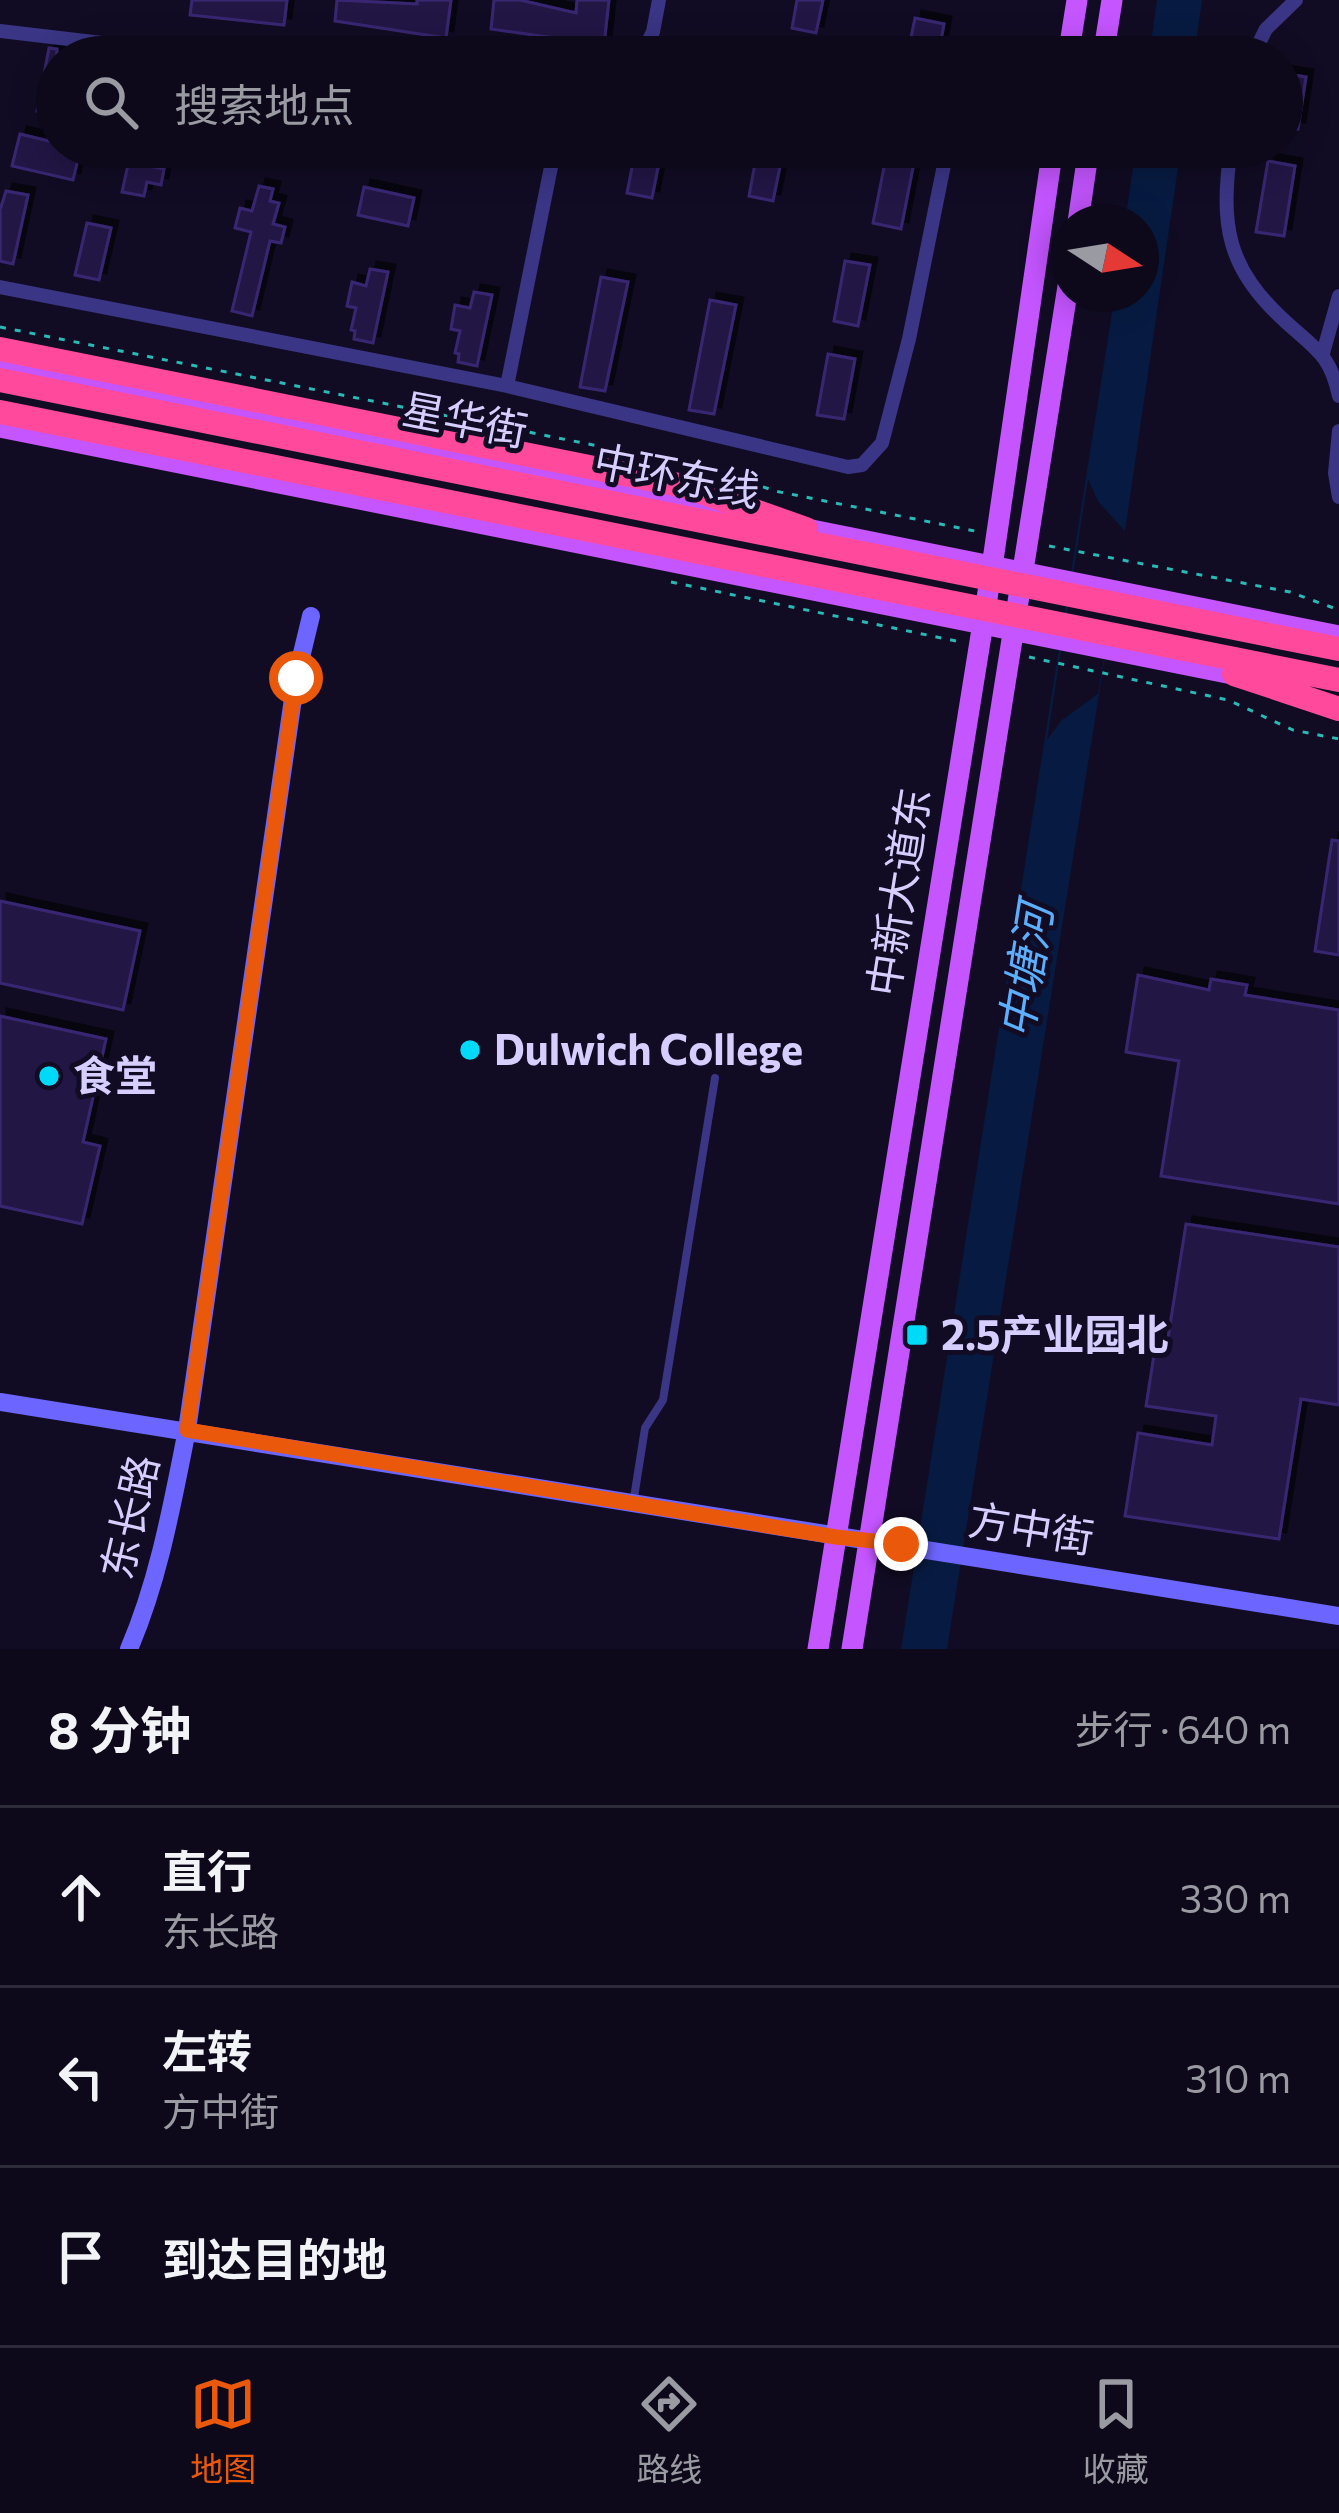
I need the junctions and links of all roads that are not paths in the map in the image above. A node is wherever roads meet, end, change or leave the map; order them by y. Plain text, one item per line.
1 (659, 0) edge
2 (1077, 0) edge
3 (1112, 0) edge
4 (1295, 0) edge
5 (0, 31) edge
6 (42, 36) edge
7 (651, 36) edge
8 (1071, 36) edge
9 (1106, 36) edge
10 (1262, 36) edge
11 (551, 168) edge
12 (943, 168) edge
13 (1050, 168) edge
14 (1086, 168) edge
15 (1229, 168) edge
16 (1081, 204) edge
17 (0, 287) edge
18 (1339, 296) edge
19 (1064, 312) edge
20 (0, 349) edge
21 (1323, 353) junction
22 (0, 365) edge
23 (0, 380) edge
24 (507, 386) junction
25 (1339, 396) edge
26 (0, 412) edge
27 (0, 427) edge
28 (1339, 431) edge
29 (1339, 497) edge
30 (806, 529) junction
31 (992, 567) junction
32 (1024, 573) junction
33 (311, 616) dead end
34 (982, 624) junction
35 (1016, 630) junction
36 (1339, 635) edge
37 (1339, 649) edge
38 (1234, 674) junction
39 (1339, 680) edge
40 (1339, 695) edge
41 (1339, 709) edge
42 (715, 1078) dead end
43 (0, 1402) edge
44 (187, 1430) junction
45 (633, 1504) junction
46 (836, 1537) junction
47 (868, 1539) junction
48 (1339, 1616) edge
49 (129, 1649) edge
50 (818, 1649) edge
51 (852, 1649) edge

1 - 7 street
2 - 8 main road
3 - 9 main road
4 - 10 street
5 - 6 street
11 - 24 street
12 - 24 street
13 - 31 main road, 中新大道东
14 - 16 main road
15 - 21 street
17 - 24 street
18 - 21 street
19 - 32 main road, 中新大道东
20 - 30 highway
21 - 25 street
22 - 30 main road, 星华街
23 - 37 highway, 中环东线
26 - 39 highway, 中环东线
27 - 34 main road
28 - 29 street
30 - 31 main road, 星华街
31 - 32 main road, 星华街
31 - 34 main road, 中新大道东
32 - 35 main road, 中新大道东
32 - 36 main road, 星华街
33 - 44 street, 东长路
34 - 35 main road
34 - 46 main road, 中新大道东
35 - 38 main road
35 - 47 main road, 中新大道东
38 - 40 main road
38 - 41 highway
42 - 45 lane
43 - 44 street, 方中街
44 - 45 street, 方中街
44 - 49 street, 东长路
45 - 46 street, 方中街
46 - 47 street, 方中街
46 - 50 main road, 中新大道东
47 - 48 street, 方中街
47 - 51 main road, 中新大道东

